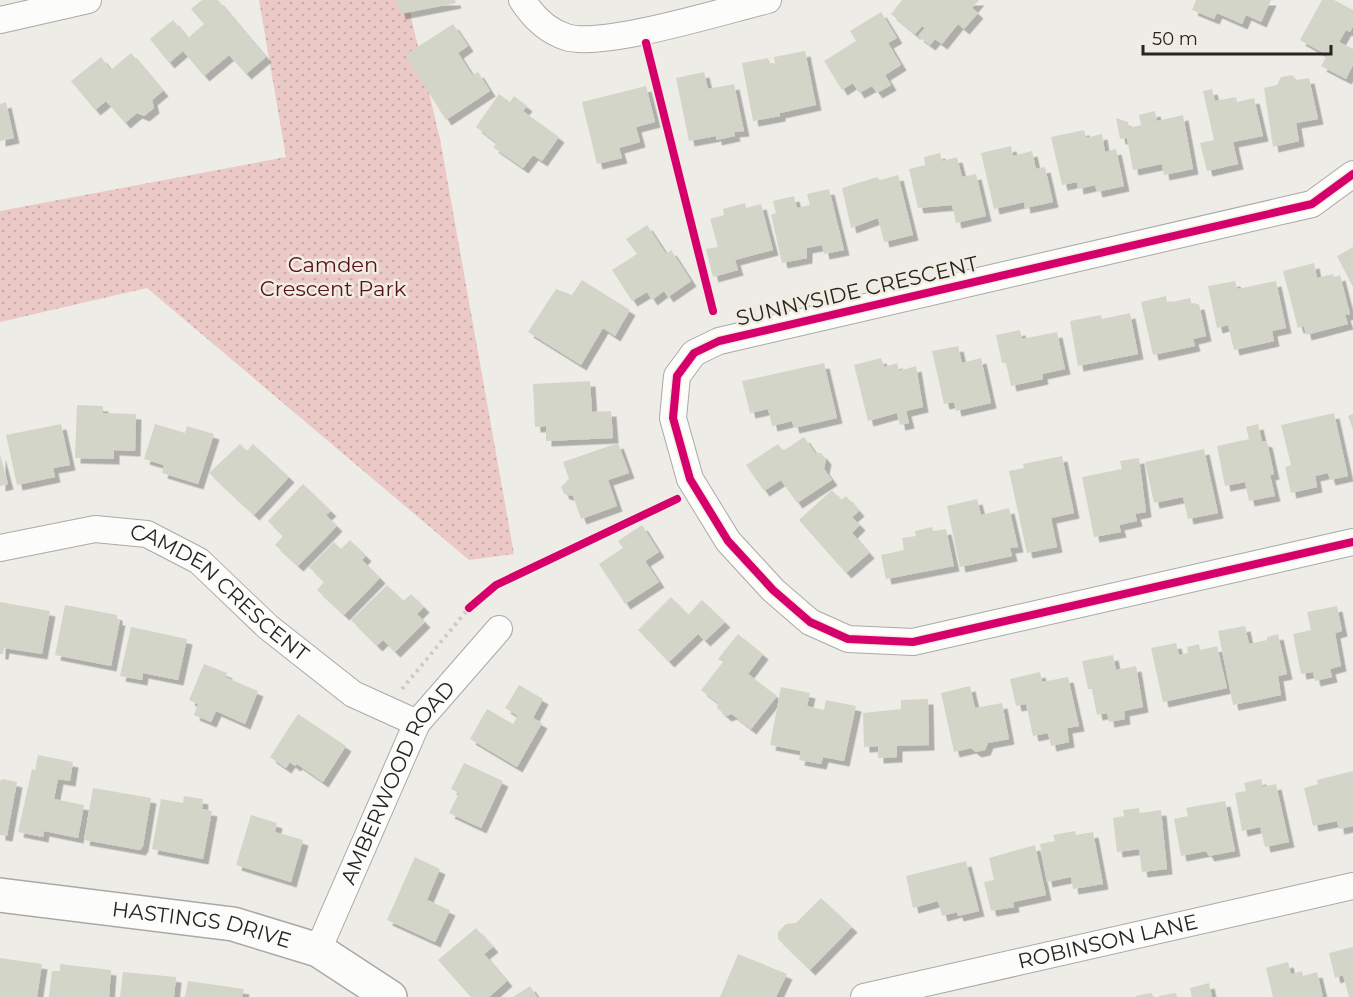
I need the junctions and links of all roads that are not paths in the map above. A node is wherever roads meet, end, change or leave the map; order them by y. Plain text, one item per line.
1 (88, 0) edge
2 (522, 0) edge
3 (768, 0) edge
4 (0, 20) edge
5 (1353, 174) edge
6 (1353, 542) edge
7 (0, 549) edge
8 (499, 629) dead end
9 (417, 723) junction
10 (1353, 886) edge
11 (0, 895) edge
12 (318, 950) junction
13 (390, 997) edge
14 (864, 997) edge

1 - 4 street
2 - 3 street
5 - 6 street, SUNNYSIDE CRESCENT
7 - 9 street, CAMDEN CRESCENT
8 - 9 street, AMBERWOOD ROAD
9 - 12 street, AMBERWOOD ROAD
10 - 14 street, ROBINSON LANE
11 - 12 street, HASTINGS DRIVE
12 - 13 street, HASTINGS DRIVE

